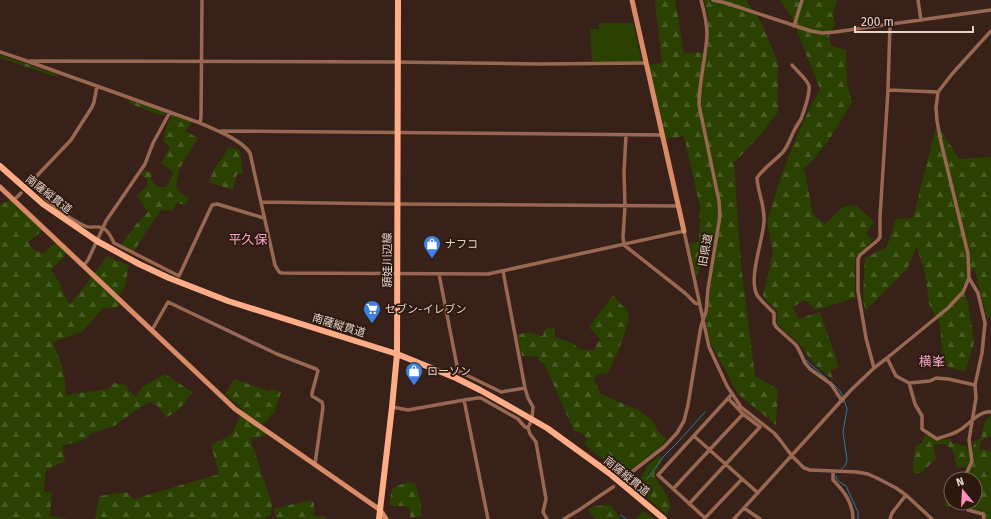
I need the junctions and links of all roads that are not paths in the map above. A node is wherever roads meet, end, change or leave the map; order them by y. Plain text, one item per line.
1 (202, 0) edge
2 (398, 0) edge
3 (632, 0) edge
4 (701, 0) edge
5 (712, 0) edge
6 (802, 0) edge
7 (918, 0) edge
8 (991, 10) edge
9 (921, 20) junction
10 (890, 24) junction
11 (794, 26) junction
12 (991, 31) edge
13 (0, 52) edge
14 (27, 61) junction
15 (202, 61) junction
16 (398, 62) junction
17 (646, 64) junction
18 (792, 64) dead end
19 (97, 86) junction
20 (888, 90) junction
21 (938, 92) junction
22 (170, 112) junction
23 (200, 123) junction
24 (220, 131) junction
25 (398, 133) junction
26 (626, 135) junction
27 (662, 135) junction
28 (0, 166) edge
29 (0, 187) edge
30 (21, 192) dead end
31 (14, 200) junction
32 (261, 202) junction
33 (398, 204) junction
34 (625, 206) junction
35 (678, 206) junction
36 (264, 218) junction
37 (103, 228) junction
38 (684, 231) junction
39 (97, 241) junction
40 (624, 245) junction
41 (83, 266) junction
42 (503, 271) junction
43 (397, 273) junction
44 (439, 274) junction
45 (969, 278) junction
46 (699, 304) junction
47 (703, 320) junction
48 (152, 330) junction
49 (397, 354) junction
50 (887, 358) junction
51 (874, 368) junction
52 (909, 383) junction
53 (975, 385) junction
54 (525, 388) junction
55 (732, 394) junction
56 (728, 398) junction
57 (843, 399) junction
58 (464, 400) junction
59 (392, 407) junction
60 (991, 412) edge
61 (743, 414) junction
62 (532, 419) junction
63 (972, 419) junction
64 (528, 428) junction
65 (694, 436) junction
66 (710, 449) junction
67 (792, 456) junction
68 (315, 464) junction
69 (726, 464) junction
70 (968, 471) edge
71 (833, 472) junction
72 (624, 478) tunnel mouth
73 (742, 479) junction
74 (612, 487) tunnel mouth
75 (673, 489) junction
76 (758, 493) junction
77 (906, 495) junction
78 (689, 504) junction
79 (744, 508) junction
80 (380, 510) junction
81 (972, 511) edge
82 (379, 519) edge
83 (386, 519) edge
84 (488, 519) edge
85 (547, 519) edge
86 (564, 519) edge
87 (664, 519) edge
88 (734, 519) edge
89 (760, 519) edge
90 (853, 519) edge
91 (890, 519) edge
92 (932, 519) edge
93 (984, 519) edge

1 - 15 street
2 - 16 main road, 頴娃川辺線
3 - 17 street
4 - 47 street, 旧県道
5 - 11 street
6 - 11 street
7 - 9 street
8 - 9 street
9 - 10 street
10 - 11 street
10 - 20 street
12 - 21 street
13 - 14 street
14 - 15 street
14 - 19 street
15 - 16 street
15 - 23 street
16 - 17 street
16 - 25 main road, 頴娃川辺線
17 - 27 street
18 - 57 street
19 - 22 street
19 - 37 street
20 - 21 street
20 - 51 street
21 - 45 street
22 - 23 street
22 - 37 street
23 - 24 street
24 - 25 street
24 - 32 street
25 - 26 street
25 - 33 main road, 頴娃川辺線
26 - 27 street
26 - 34 street
27 - 35 street
28 - 39 main road, 南薩縦貫道
29 - 31 street
30 - 31 street
31 - 41 street
32 - 33 street
32 - 36 street
33 - 34 street
33 - 43 main road, 頴娃川辺線
34 - 35 street
34 - 40 street
35 - 38 street
36 - 37 street
36 - 43 street
37 - 39 street
38 - 40 street
38 - 46 street
39 - 41 street
39 - 49 main road, 南薩縦貫道
40 - 42 street
40 - 46 street
41 - 48 street
42 - 44 street
42 - 54 street
43 - 44 street
43 - 49 main road, 頴娃川辺線
44 - 54 street
45 - 50 street
45 - 53 street
46 - 47 street
47 - 55 street
47 - 72 street, 旧県道
48 - 68 street
48 - 68 street
49 - 59 main road, 頴娃川辺線
49 - 62 main road, 南薩縦貫道
50 - 51 street
50 - 52 street
51 - 57 street
52 - 53 street
52 - 63 street
53 - 63 street
54 - 62 street
55 - 56 street
55 - 67 street
56 - 61 street
56 - 65 street
57 - 67 street
58 - 59 street
58 - 64 street
58 - 84 street
59 - 80 main road, 頴娃川辺線
60 - 63 street
61 - 66 street
61 - 69 street
62 - 64 street
62 - 87 main road, 南薩縦貫道
63 - 70 street
64 - 85 street
65 - 66 street
65 - 75 street
66 - 69 street
66 - 75 street
67 - 71 street
67 - 76 street
68 - 80 street
69 - 73 street
69 - 78 street
71 - 77 street
71 - 90 street
73 - 76 street
73 - 78 street
74 - 86 street
75 - 78 street
76 - 79 street
77 - 91 street
77 - 92 street
79 - 88 street
79 - 89 street
80 - 82 main road, 頴娃川辺線
80 - 83 street
81 - 93 street

